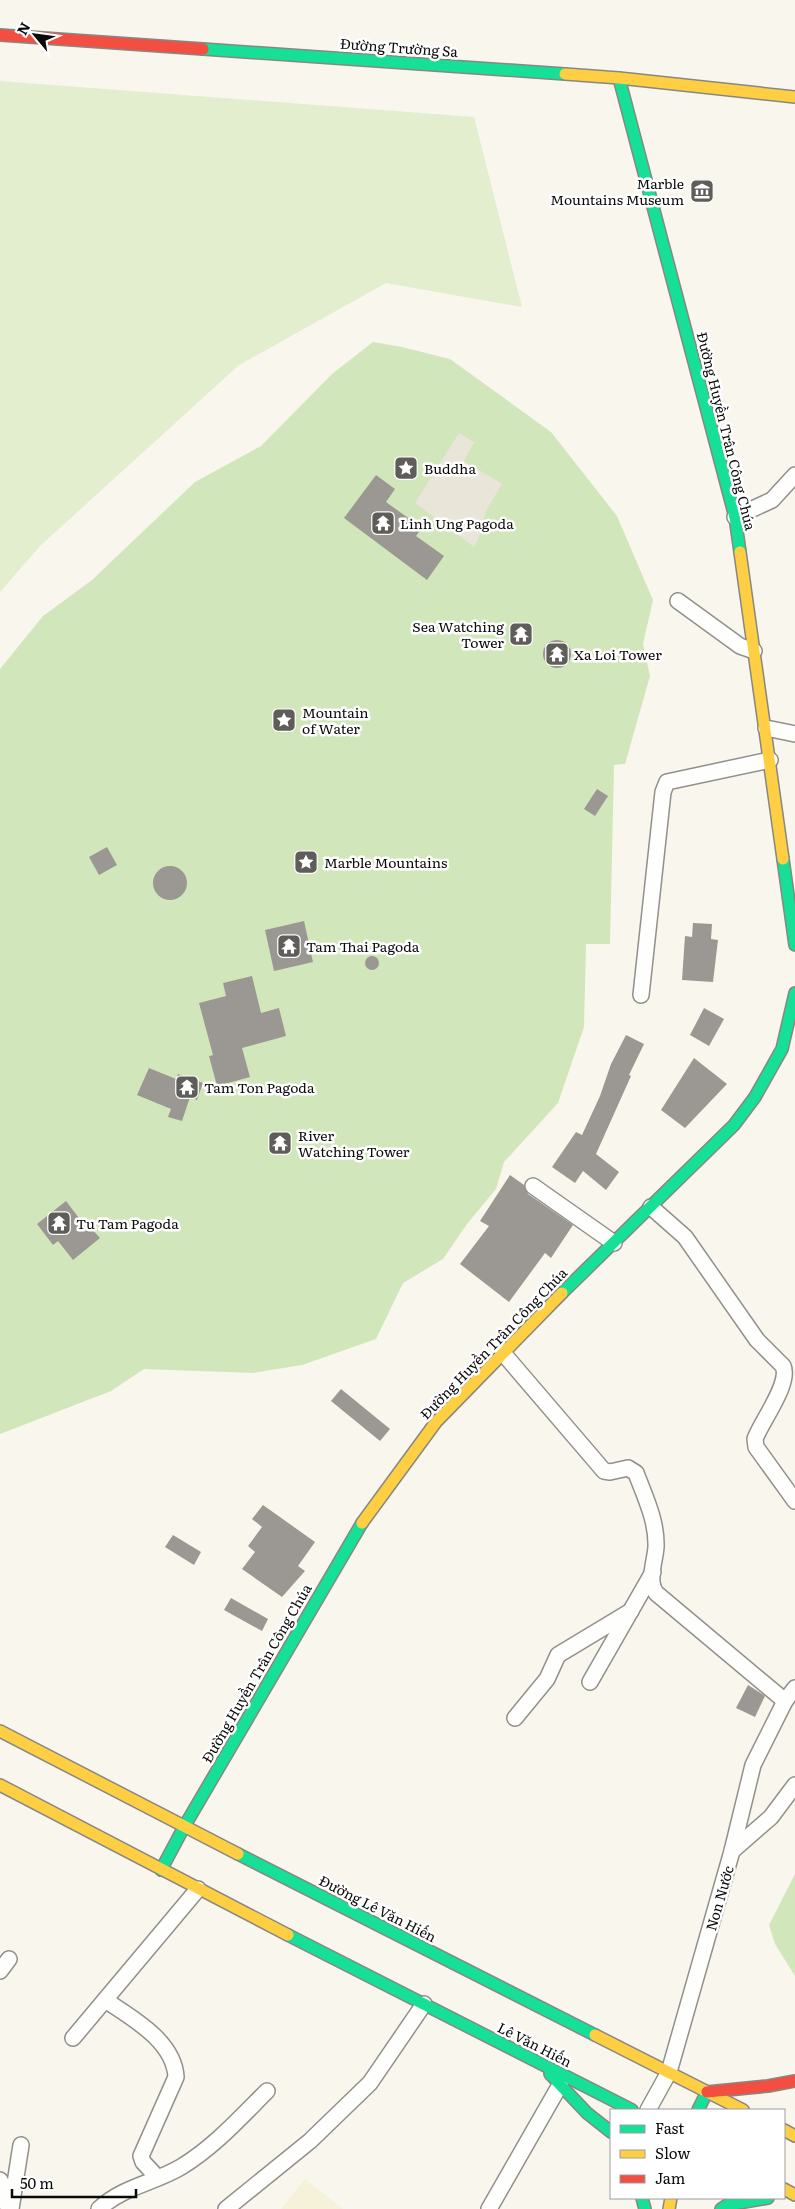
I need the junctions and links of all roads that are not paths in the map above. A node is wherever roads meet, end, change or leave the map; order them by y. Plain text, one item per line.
1 (0, 35) edge
2 (620, 78) junction
3 (795, 97) edge
4 (795, 476) edge
5 (735, 517) junction
6 (678, 601) dead end
7 (754, 651) junction
8 (766, 728) junction
9 (795, 734) edge
10 (770, 760) junction
11 (795, 946) edge
12 (795, 992) edge
13 (641, 995) dead end
14 (533, 1186) dead end
15 (651, 1207) junction
16 (614, 1243) junction
17 (503, 1353) junction
18 (795, 1501) edge
19 (653, 1572) junction
20 (631, 1611) junction
21 (590, 1682) dead end
22 (795, 1688) edge
23 (786, 1701) junction
24 (515, 1718) dead end
25 (0, 1731) edge
26 (0, 1785) edge
27 (795, 1785) edge
28 (184, 1827) junction
29 (732, 1851) junction
30 (161, 1870) junction
31 (198, 1889) junction
32 (105, 2000) junction
33 (424, 2004) junction
34 (73, 2038) dead end
35 (539, 2064) junction
36 (669, 2072) junction
37 (795, 2080) edge
38 (560, 2086) junction
39 (268, 2091) dead end
40 (707, 2092) junction
41 (630, 2109) edge
42 (649, 2109) edge
43 (698, 2109) edge
44 (741, 2109) edge
45 (610, 2131) edge
46 (21, 2145) dead end
47 (157, 2177) junction
48 (0, 2180) edge
49 (762, 2199) edge
50 (9, 2209) edge
51 (99, 2209) edge
52 (226, 2209) edge
53 (489, 2209) edge
54 (720, 2209) edge

1 - 2 main road, Đường Trường Sa
2 - 3 main road, Đường Trường Sa
2 - 5 main road, Đường Huyền Trân Công Chúa
4 - 5 street
5 - 7 main road, Đường Huyền Trân Công Chúa
6 - 7 street
7 - 8 main road, Đường Huyền Trân Công Chúa
8 - 9 street
8 - 10 main road, Đường Huyền Trân Công Chúa
10 - 11 main road, Đường Huyền Trân Công Chúa
10 - 13 street
12 - 15 main road, Đường Huyền Trân Công Chúa
14 - 16 street
15 - 16 main road, Đường Huyền Trân Công Chúa
15 - 18 street
16 - 17 main road, Đường Huyền Trân Công Chúa
17 - 19 street
17 - 28 main road, Đường Huyền Trân Công Chúa
19 - 20 street
19 - 23 street
20 - 21 street
20 - 24 street
22 - 23 street, Non Nước
23 - 29 street, Non Nước
25 - 28 main road, Đường Lê Văn Hiến
26 - 30 main road
27 - 29 street
28 - 30 main road, Đường Huyền Trân Công Chúa
28 - 36 main road, Đường Lê Văn Hiến
29 - 36 street, Non Nước
30 - 31 main road
31 - 32 street
31 - 33 main road
32 - 34 street
32 - 47 street
33 - 35 main road, Lê Văn Hiến
33 - 52 street
35 - 38 main road
35 - 41 main road, Lê Văn Hiến
36 - 40 main road, Đường Lê Văn Hiến
36 - 42 street, Non Nước
37 - 40 main road
38 - 45 main road
38 - 53 street
39 - 47 street
40 - 43 main road
40 - 44 main road, Đường Lê Văn Hiến
46 - 50 street
47 - 51 street
48 - 50 street
49 - 54 main road

